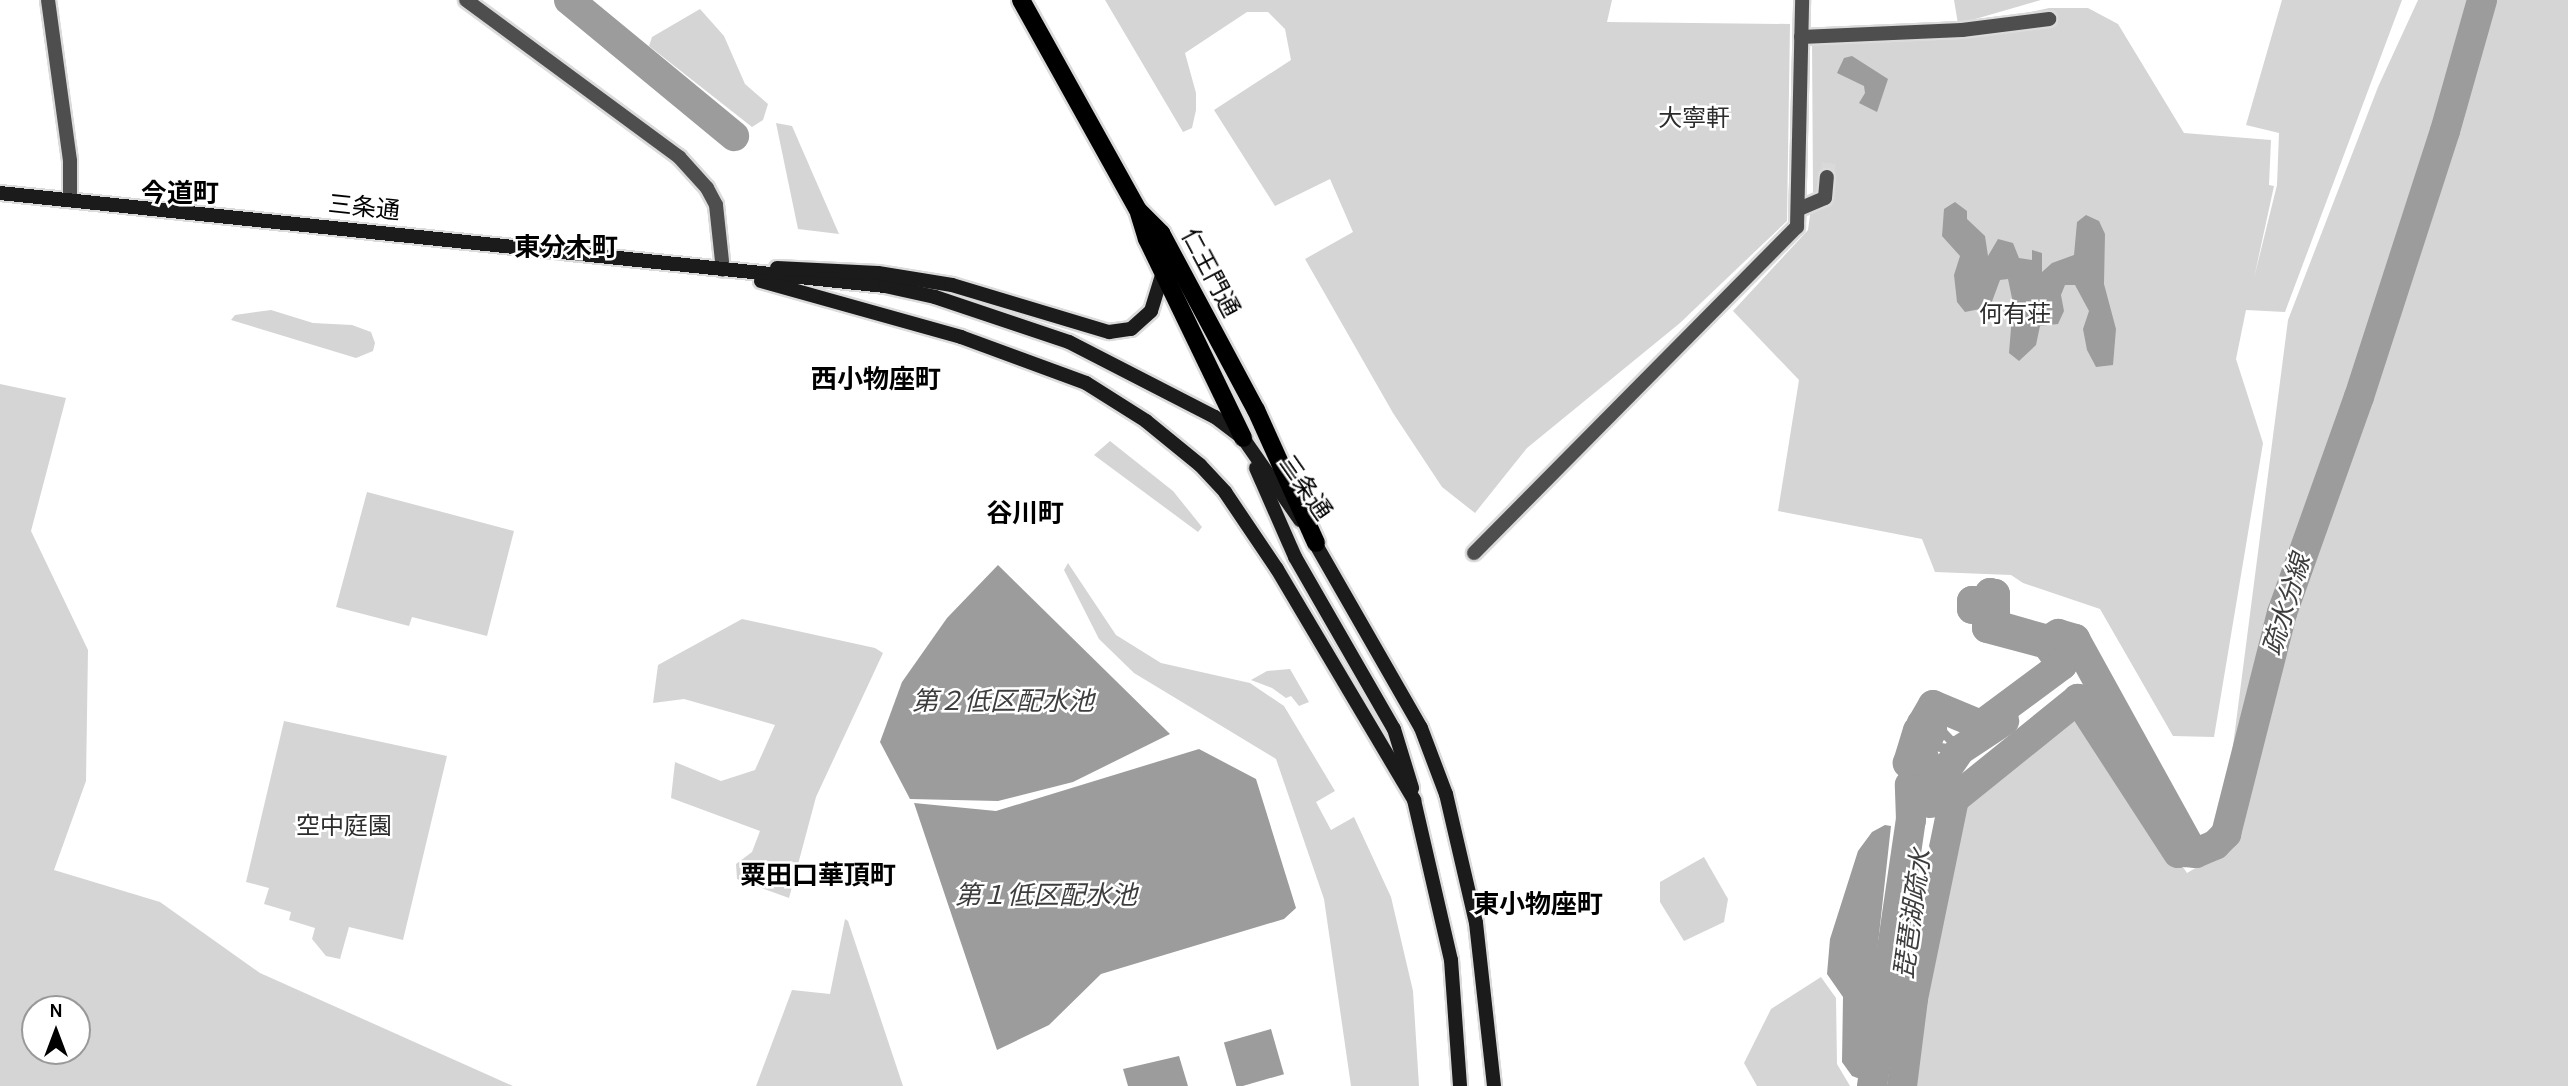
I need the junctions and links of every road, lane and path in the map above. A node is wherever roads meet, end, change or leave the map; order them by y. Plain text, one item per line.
1 (48, 0) edge
2 (467, 0) edge
3 (1021, 0) edge
4 (1802, 0) edge
5 (2049, 19) dead end
6 (1801, 37) junction
7 (1827, 177) tunnel mouth
8 (0, 193) edge
9 (70, 200) junction
10 (1799, 209) junction
11 (1138, 210) junction
12 (723, 270) junction
13 (1163, 272) junction
14 (1243, 438) junction
15 (1316, 543) junction
16 (1474, 553) dead end
17 (1414, 800) junction
18 (1460, 1086) edge
19 (1494, 1086) edge

1 - 9 street
2 - 12 street
3 - 11 main road, 仁王門通
4 - 6 street
5 - 6 street
6 - 10 street
7 - 10 street
8 - 9 main road, 三条通
9 - 12 main road, 三条通
10 - 16 street
11 - 13 main road
11 - 15 main road, 仁王門通
12 - 13 main road
12 - 14 main road, 三条通
12 - 17 main road, 三条通
13 - 14 main road
14 - 15 main road, 三条通
14 - 17 main road
15 - 19 main road, 三条通
17 - 18 main road, 三条通

